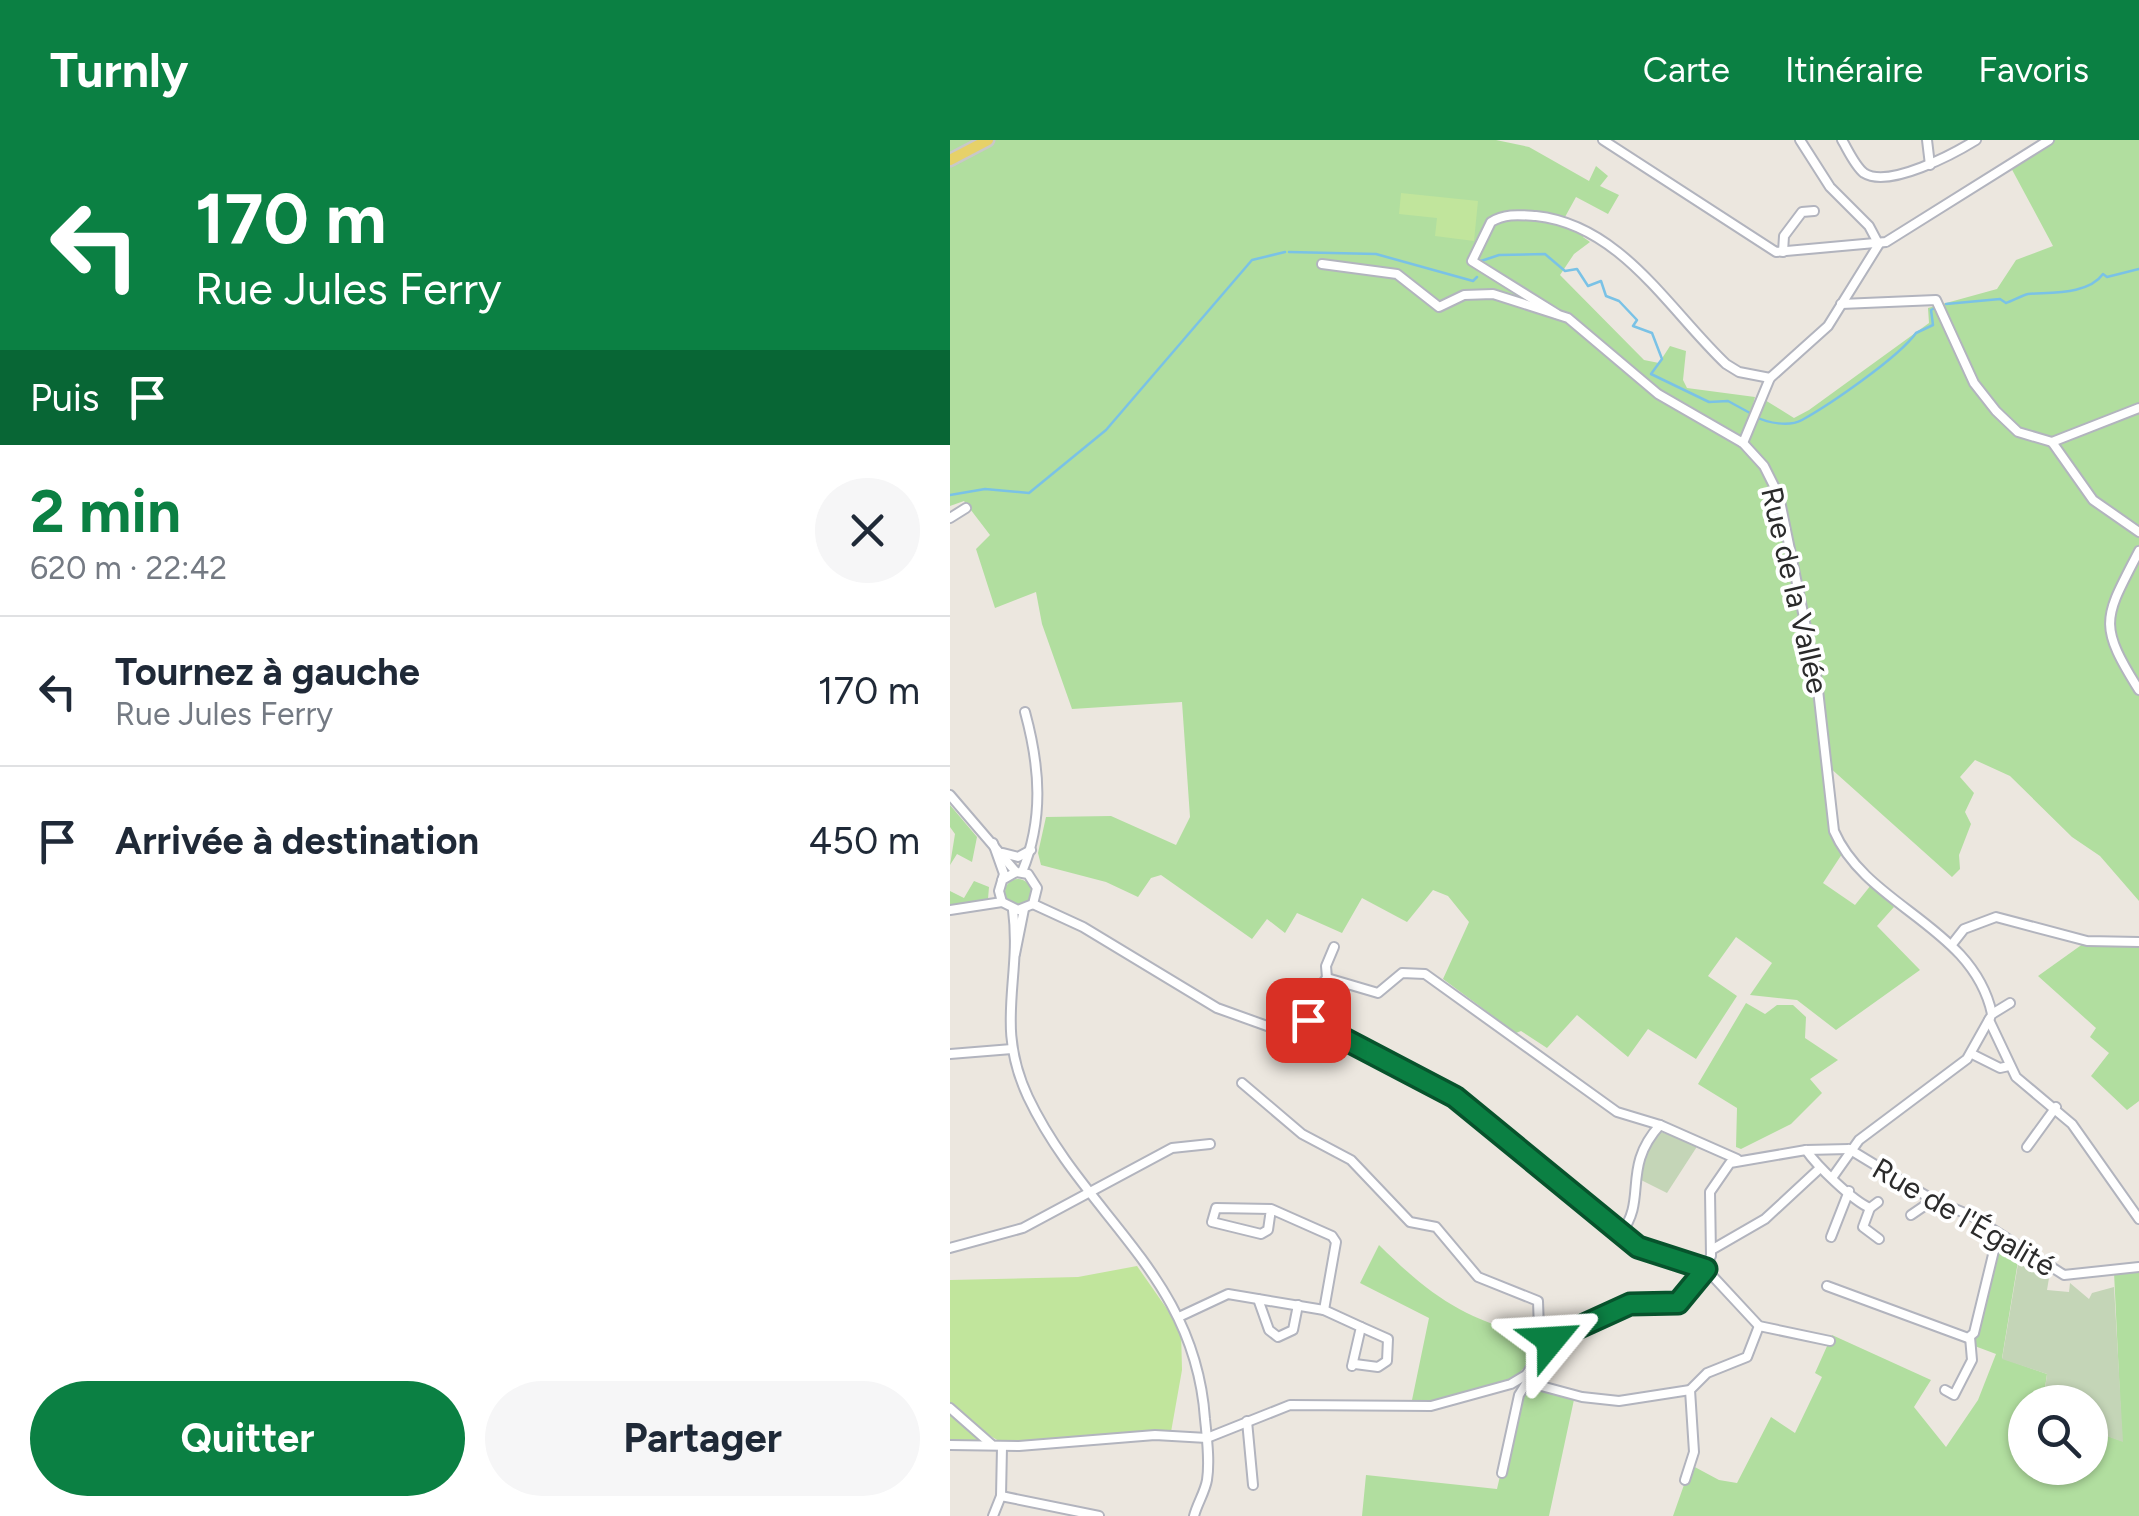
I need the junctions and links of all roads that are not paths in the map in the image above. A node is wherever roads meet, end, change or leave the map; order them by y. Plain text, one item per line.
1 (988, 140) edge
2 (1603, 140) edge
3 (1800, 140) edge
4 (1842, 140) edge
5 (1927, 140) edge
6 (1976, 140) edge
7 (2050, 140) edge
8 (950, 160) edge
9 (1930, 165) junction
10 (1814, 211) dead end
11 (1879, 244) junction
12 (1783, 252) junction
13 (1322, 264) dead end
14 (1840, 304) junction
15 (1556, 314) junction
16 (1770, 378) junction
17 (2139, 408) edge
18 (2052, 442) junction
19 (1743, 443) junction
20 (966, 508) dead end
21 (950, 518) edge
22 (2139, 532) edge
23 (2139, 551) edge
24 (2139, 690) edge
25 (1025, 712) dead end
26 (950, 795) edge
27 (996, 847) junction
28 (1031, 849) junction
29 (1019, 872) junction
30 (1002, 880) junction
31 (1002, 902) junction
32 (1028, 906) junction
33 (950, 910) edge
34 (1012, 910) junction
35 (2139, 942) edge
36 (1953, 943) junction
37 (1334, 946) dead end
38 (1013, 958) junction
39 (1327, 978) junction
40 (2010, 1004) dead end
41 (1991, 1017) junction
42 (1306, 1020) junction
43 (1012, 1050) junction
44 (950, 1054) edge
45 (1972, 1054) junction
46 (2010, 1066) junction
47 (1242, 1084) dead end
48 (2056, 1107) junction
49 (1660, 1125) junction
50 (1210, 1144) dead end
51 (2027, 1147) dead end
52 (1849, 1149) junction
53 (1806, 1150) junction
54 (1737, 1159) junction
55 (1819, 1169) junction
56 (1832, 1178) junction
57 (1092, 1191) junction
58 (1849, 1191) junction
59 (1933, 1200) junction
60 (1271, 1208) junction
61 (1911, 1215) dead end
62 (2139, 1220) edge
63 (1621, 1232) junction
64 (1998, 1234) junction
65 (1830, 1237) dead end
66 (1880, 1239) dead end
67 (950, 1248) edge
68 (1713, 1250) junction
69 (2139, 1267) edge
70 (1706, 1269) junction
71 (1827, 1286) dead end
72 (1258, 1299) junction
73 (1298, 1305) junction
74 (1324, 1310) junction
75 (1181, 1316) junction
76 (1759, 1326) junction
77 (1361, 1327) junction
78 (1970, 1337) junction
79 (1830, 1341) dead end
80 (1547, 1344) junction
81 (1528, 1379) junction
82 (1690, 1390) junction
83 (1945, 1390) dead end
84 (950, 1408) edge
85 (1247, 1421) junction
86 (1206, 1438) junction
87 (990, 1444) junction
88 (950, 1445) edge
89 (1002, 1446) junction
90 (1502, 1474) dead end
91 (1685, 1480) dead end
92 (1253, 1485) dead end
93 (1000, 1496) junction
94 (1195, 1514) edge
95 (993, 1516) edge
96 (1100, 1516) edge
97 (1183, 1516) edge

1 - 8 main road
2 - 12 street
3 - 11 street
4 - 9 street
5 - 9 street
6 - 9 street
7 - 11 street
10 - 12 street
11 - 12 street
11 - 14 street
13 - 15 street
14 - 16 street
14 - 18 street
15 - 16 street
15 - 19 street
16 - 19 street
17 - 18 street
18 - 22 street
19 - 36 street, Rue de la Vallée
20 - 21 street
23 - 24 street
25 - 28 street
26 - 27 street
27 - 28 street
27 - 29 street
27 - 30 street
28 - 29 street
29 - 30 street
29 - 32 street
30 - 31 street
31 - 33 street
31 - 34 street
32 - 34 street
32 - 38 street
32 - 42 street
34 - 38 street
35 - 36 street
36 - 41 street
37 - 39 street
38 - 43 street
39 - 42 street
39 - 49 street
40 - 41 street
41 - 45 street
41 - 46 street
42 - 63 street
43 - 44 street
43 - 57 street
45 - 46 street
45 - 52 street
46 - 48 street
47 - 80 street
48 - 51 street
48 - 62 street
49 - 54 street
49 - 63 street
50 - 57 street
52 - 53 street
52 - 56 street
52 - 59 street, Rue de l'Égalité
53 - 54 street
53 - 55 street
54 - 68 street
55 - 56 street
55 - 68 street
56 - 58 street
57 - 67 street
57 - 75 street
58 - 65 street
58 - 66 street
59 - 61 street
59 - 64 street, Rue de l'Égalité
60 - 60 street
60 - 74 street
63 - 70 street
64 - 69 street, Rue de l'Égalité
64 - 78 street
68 - 70 street
70 - 76 street
70 - 80 street
71 - 78 street
72 - 73 street
72 - 73 street
72 - 75 street
73 - 74 street
74 - 77 street
75 - 86 street
76 - 79 street
76 - 82 street
77 - 77 street
78 - 83 street
80 - 81 street
81 - 82 street
81 - 85 street
81 - 90 street
82 - 91 street
84 - 87 street
85 - 86 street
85 - 92 street
86 - 89 street
86 - 94 street
87 - 88 street
87 - 89 street
89 - 93 street
93 - 95 street
93 - 96 street
94 - 97 street

